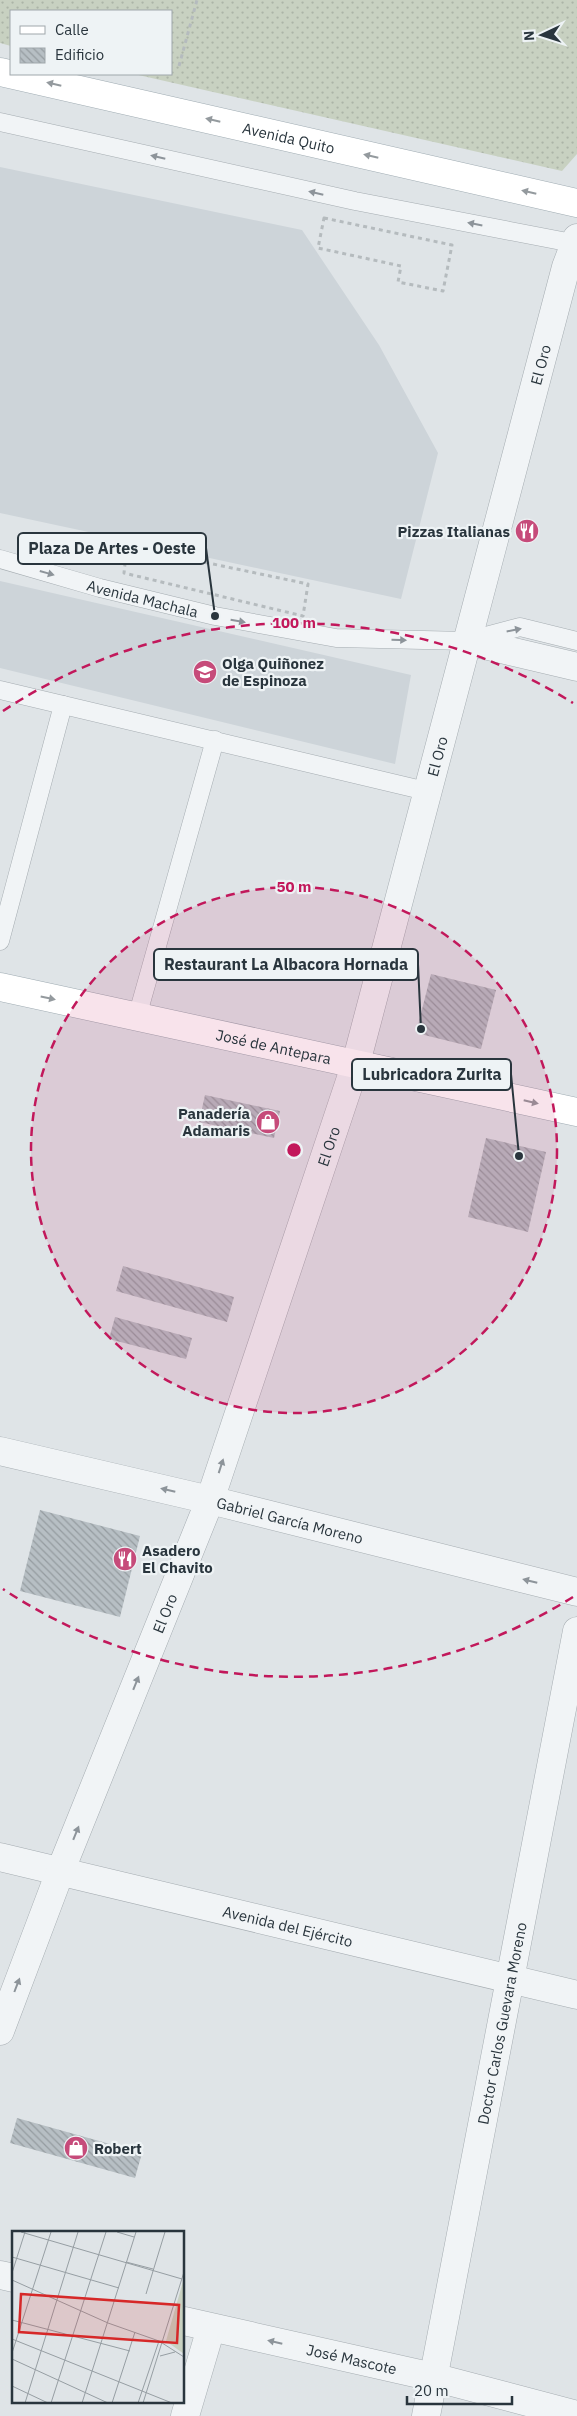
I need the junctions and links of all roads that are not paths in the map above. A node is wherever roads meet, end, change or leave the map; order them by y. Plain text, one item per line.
1 (13, 75) edge
2 (0, 122) edge
3 (577, 203) edge
4 (574, 252) edge
5 (0, 559) edge
6 (467, 641) junction
7 (577, 641) edge
8 (577, 667) edge
9 (0, 690) edge
10 (63, 705) junction
11 (215, 740) junction
12 (426, 791) junction
13 (0, 941) edge
14 (0, 987) edge
15 (137, 1017) junction
16 (356, 1063) junction
17 (577, 1112) edge
18 (0, 1451) edge
19 (210, 1500) junction
20 (577, 1592) edge
21 (577, 1631) edge
22 (0, 1857) edge
23 (60, 1872) junction
24 (510, 1978) junction
25 (577, 1995) edge
26 (0, 2031) edge
27 (185, 2321) edge
28 (211, 2328) junction
29 (433, 2377) junction
30 (577, 2415) edge
31 (185, 2416) edge
32 (426, 2416) edge

3 -> 1 main road, Avenida Quito
4 -> 2 lane
4 - 6 street, El Oro
5 -> 6 lane, Avenida Machala
6 -> 7 lane, Avenida Machala
6 - 8 street, Avenida Machala
6 - 12 street, El Oro
9 - 10 lane
10 - 11 lane
10 - 13 lane
11 - 12 lane
11 - 15 lane
12 - 16 street, El Oro
14 -> 15 main road, José de Antepara
15 - 16 main road, José de Antepara
16 -> 17 main road, José de Antepara
19 -> 16 street, El Oro
19 -> 18 street, Gabriel García Moreno
20 -> 19 street, Gabriel García Moreno
23 -> 19 street, El Oro
21 - 24 street, Doctor Carlos Guevara Moreno
22 - 23 street, Avenida del Ejército
23 - 24 street, Avenida del Ejército
26 -> 23 street, El Oro
24 - 25 street, Avenida del Ejército
24 - 29 street, Doctor Carlos Guevara Moreno
27 - 28 street, José Mascote
29 -> 28 street, José Mascote
28 - 31 street
29 - 30 street, José Mascote
29 - 32 street, Doctor Carlos Guevara Moreno

